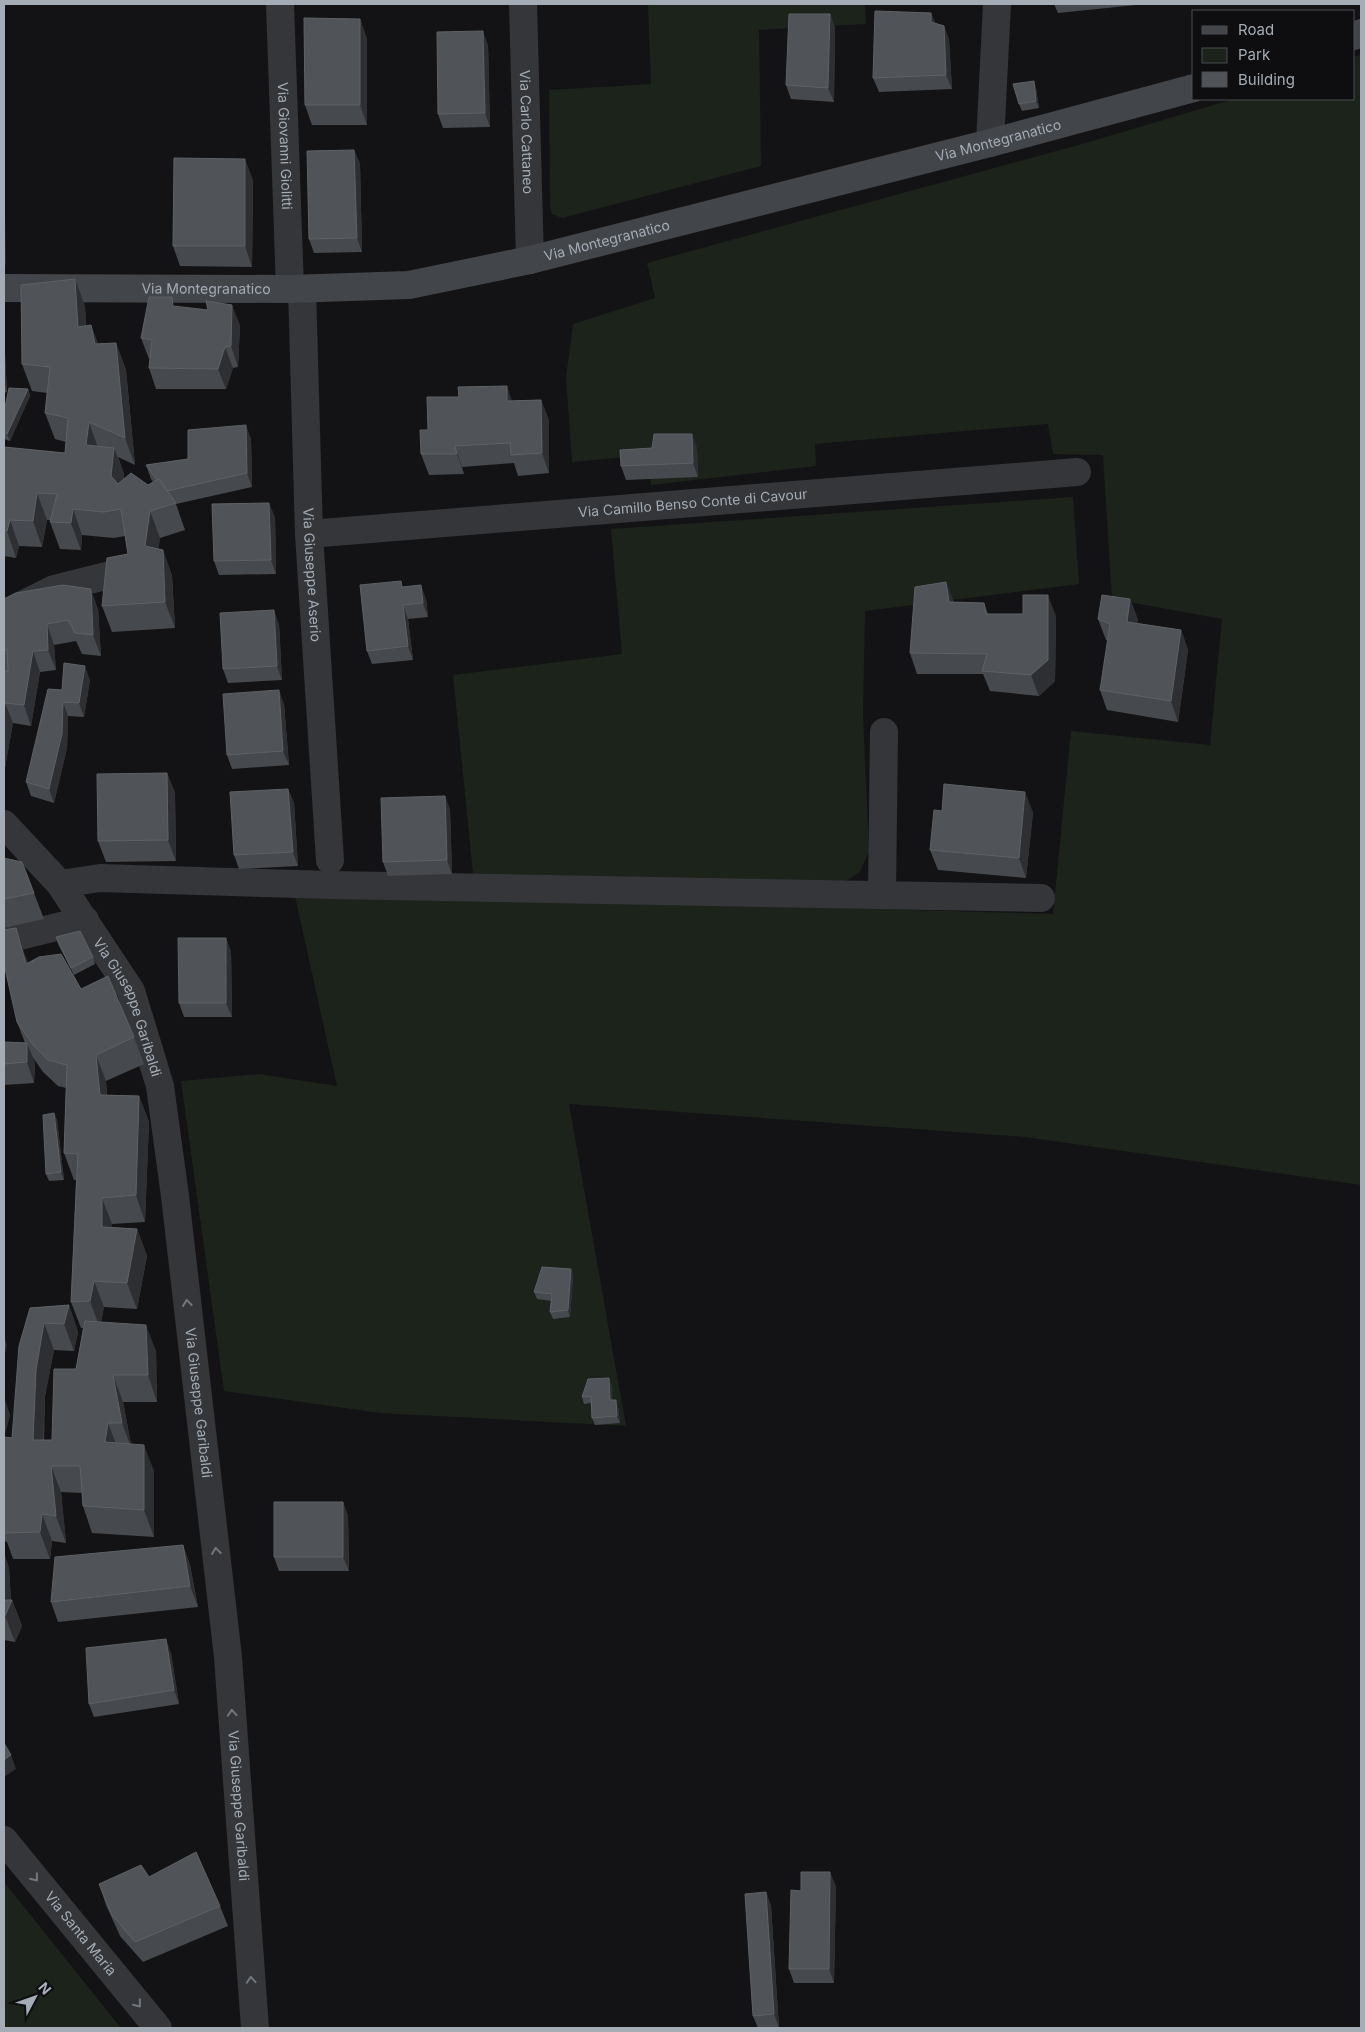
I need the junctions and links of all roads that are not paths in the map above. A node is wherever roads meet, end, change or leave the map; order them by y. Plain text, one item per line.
1 (280, 4) edge
2 (523, 4) edge
3 (996, 4) edge
4 (1192, 89) edge
5 (990, 143) junction
6 (530, 260) junction
7 (4, 288) edge
8 (296, 289) junction
9 (1077, 472) dead end
10 (309, 534) junction
11 (118, 573) edge
12 (4, 614) edge
13 (884, 732) dead end
14 (4, 824) edge
15 (330, 860) dead end
16 (60, 884) junction
17 (882, 895) junction
18 (1041, 898) dead end
19 (85, 920) junction
20 (4, 940) edge
21 (4, 1840) edge
22 (158, 2028) edge
23 (255, 2028) edge

1 - 8 street, Via Giovanni Giolitti
2 - 6 street, Via Carlo Cattaneo
3 - 5 street
4 - 5 street, Via Montegranatico
5 - 6 street, Via Montegranatico
6 - 8 street, Via Montegranatico
7 - 8 street, Via Montegranatico
8 - 10 street, Via Giuseppe Aserio
9 - 10 street, Via Camillo Benso Conte di Cavour
10 - 15 street, Via Giuseppe Aserio
11 - 12 street
13 - 17 street
14 - 16 street, Via Giuseppe Garibaldi
16 - 17 street
16 - 19 street, Via Giuseppe Garibaldi
17 - 18 street
19 - 20 street
23 -> 19 street, Via Giuseppe Garibaldi
21 -> 22 street, Via Santa Maria

